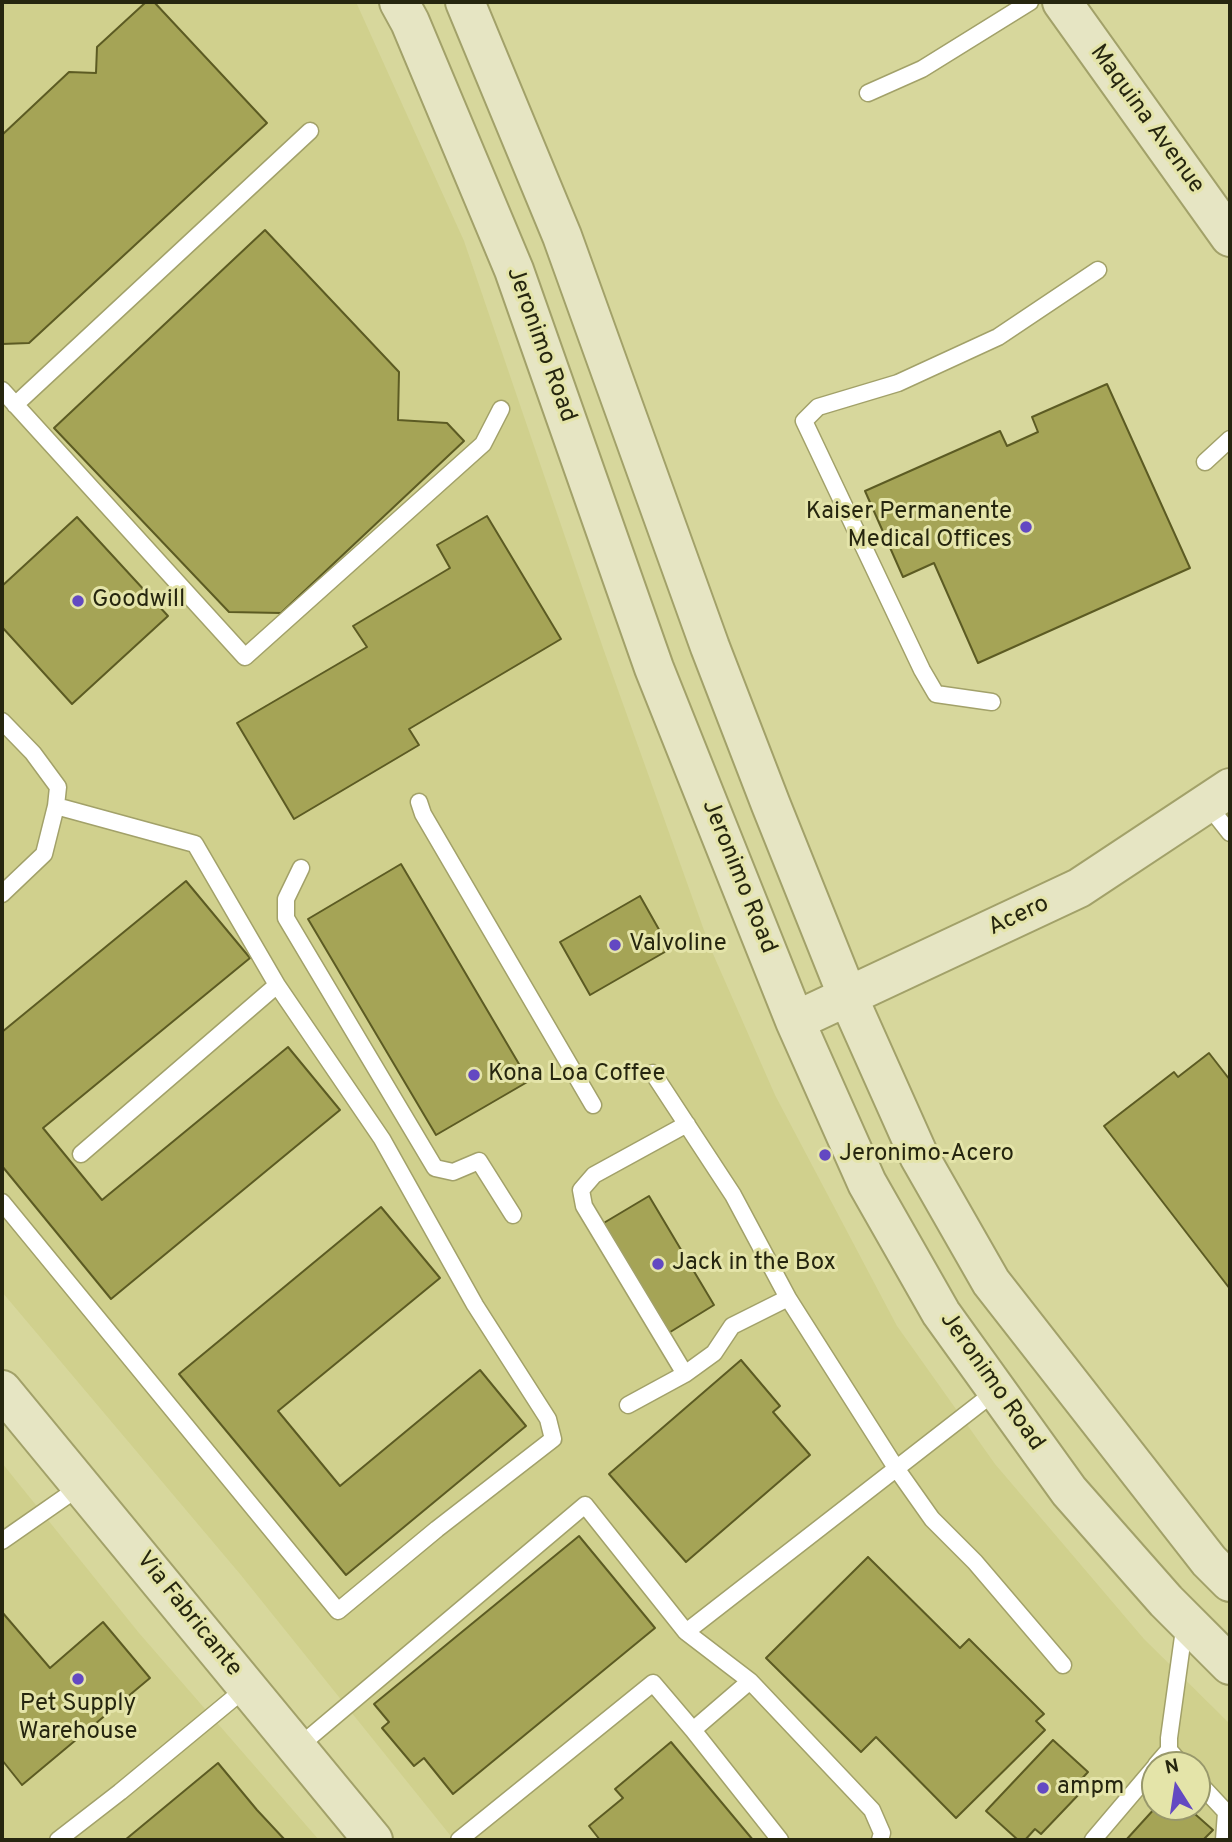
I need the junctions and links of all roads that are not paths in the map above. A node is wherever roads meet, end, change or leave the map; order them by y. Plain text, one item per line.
1 (399, 2) edge
2 (465, 2) edge
3 (1030, 2) edge
4 (1062, 2) edge
5 (868, 93) dead end
6 (310, 131) dead end
7 (1230, 237) edge
8 (1098, 270) dead end
9 (2, 390) edge
10 (15, 405) junction
11 (501, 409) dead end
12 (1230, 439) edge
13 (1205, 462) dead end
14 (992, 702) dead end
15 (2, 721) edge
16 (1219, 796) edge
17 (419, 802) dead end
18 (56, 806) junction
19 (1230, 833) edge
20 (301, 868) dead end
21 (2, 894) edge
22 (277, 985) junction
23 (848, 997) junction
24 (795, 1021) junction
25 (653, 1073) dead end
26 (593, 1105) dead end
27 (687, 1124) junction
28 (81, 1154) dead end
29 (2, 1202) edge
30 (513, 1215) dead end
31 (788, 1298) junction
32 (685, 1374) junction
33 (2, 1390) edge
34 (996, 1391) junction
35 (628, 1405) dead end
36 (896, 1468) junction
37 (81, 1486) junction
38 (2, 1541) edge
39 (1230, 1582) edge
40 (1185, 1620) junction
41 (686, 1632) junction
42 (1063, 1665) dead end
43 (1230, 1665) edge
44 (750, 1681) junction
45 (247, 1686) junction
46 (693, 1730) junction
47 (297, 1748) junction
48 (1169, 1750) edge
49 (1141, 1784) edge
50 (1211, 1796) edge
51 (58, 1840) edge
52 (373, 1840) edge
53 (459, 1840) edge
54 (780, 1840) edge
55 (880, 1840) edge
56 (1093, 1840) edge
57 (1224, 1840) edge

1 - 24 main road, Jeronimo Road
2 - 23 main road
3 - 5 lane
4 - 7 main road, Maquina Avenue
6 - 10 lane
8 - 14 lane
9 - 10 lane
10 - 11 lane
12 - 13 lane
15 - 18 lane
16 - 19 lane
16 - 23 main road, Acero
17 - 26 lane
18 - 21 lane
18 - 22 lane
20 - 30 lane
22 - 28 lane
22 - 29 lane
23 - 24 main road, Acero
23 - 39 main road
24 - 34 main road, Jeronimo Road
25 - 27 lane
27 - 31 lane
27 - 32 lane
31 - 32 lane
31 - 36 lane
32 - 35 lane
33 - 37 main road, Via Fabricante
34 - 36 lane
34 - 40 main road, Jeronimo Road
36 - 41 lane
36 - 42 lane
37 - 38 lane
37 - 45 main road, Via Fabricante
40 - 43 main road, Jeronimo Road
40 - 48 lane
41 - 44 lane
41 - 47 lane
44 - 46 lane
44 - 55 lane
45 - 47 main road, Via Fabricante
45 - 51 lane
46 - 53 lane
46 - 54 lane
47 - 52 main road, Via Fabricante
49 - 56 lane
50 - 57 lane

